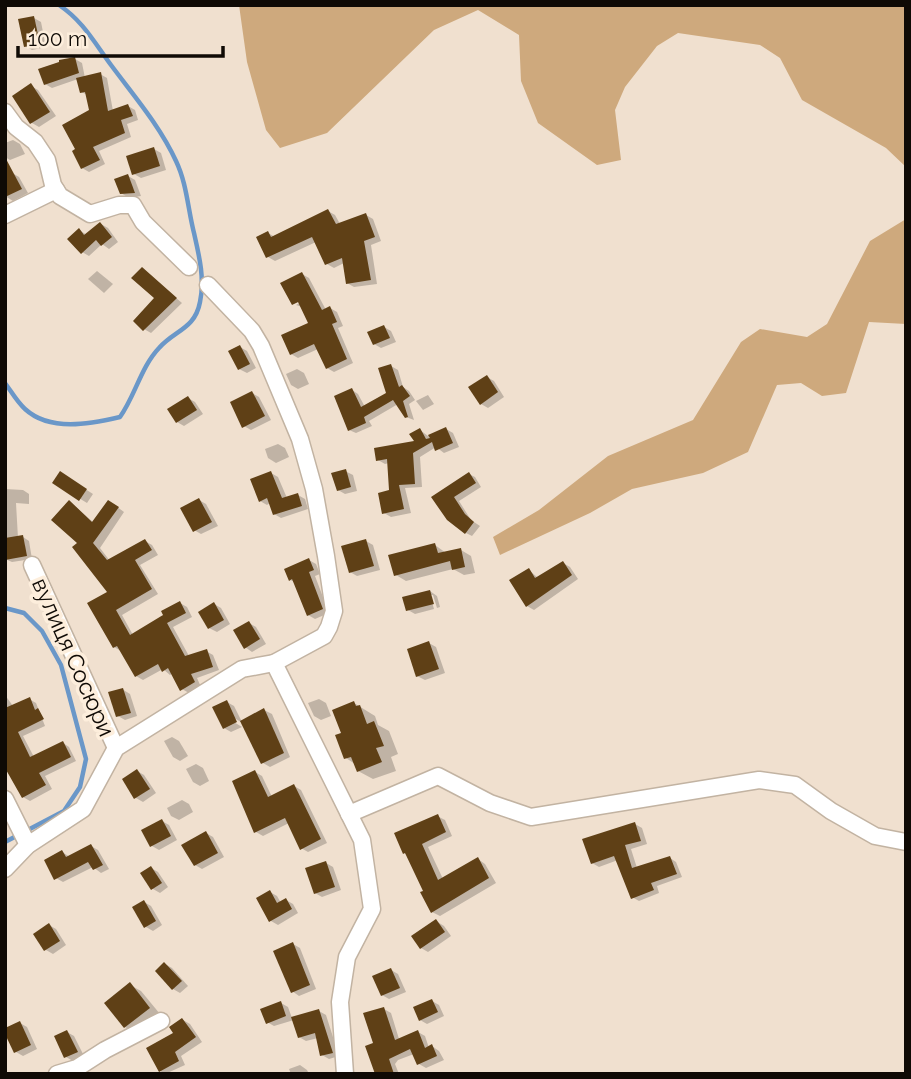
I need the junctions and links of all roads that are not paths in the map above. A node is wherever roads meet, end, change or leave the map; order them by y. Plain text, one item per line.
1 (5, 111) edge
2 (56, 190) junction
3 (5, 215) edge
4 (189, 267) dead end
5 (208, 285) dead end
6 (32, 565) dead end
7 (274, 663) junction
8 (116, 748) junction
9 (9, 806) edge
10 (349, 814) junction
11 (27, 842) junction
12 (906, 842) edge
13 (5, 869) edge
14 (161, 1021) dead end
15 (57, 1074) edge
16 (345, 1074) edge

1 - 2 street
2 - 3 street
2 - 4 street
5 - 7 street
6 - 8 street, вулиця Сосюри
7 - 8 street
7 - 10 street
8 - 11 street
9 - 11 street
10 - 12 street
10 - 16 street
11 - 13 street
14 - 15 street

